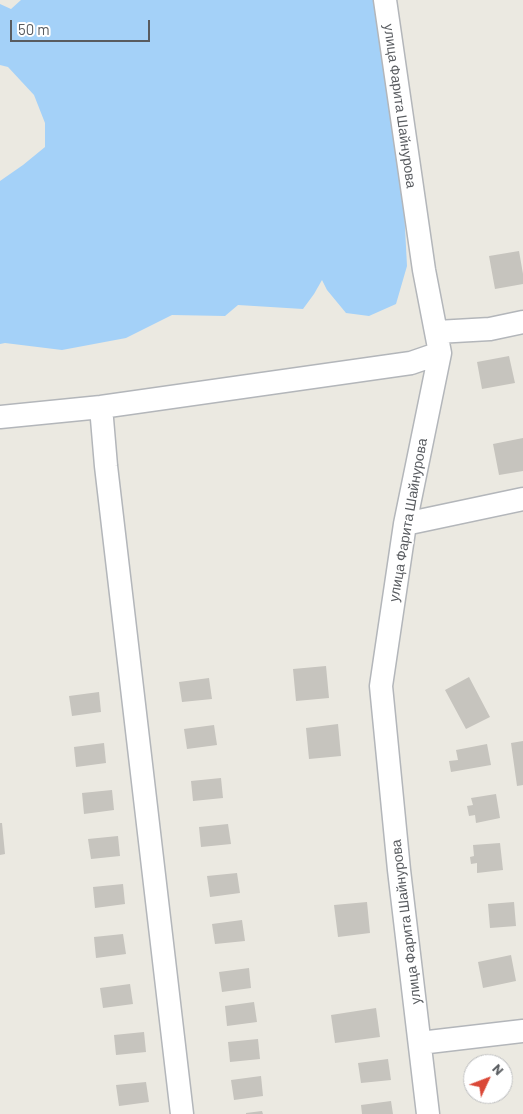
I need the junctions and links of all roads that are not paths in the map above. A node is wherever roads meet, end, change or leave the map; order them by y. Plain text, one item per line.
1 (385, 0) edge
2 (523, 322) edge
3 (438, 343) junction
4 (101, 407) junction
5 (0, 416) edge
6 (523, 499) edge
7 (405, 524) junction
8 (523, 1031) edge
9 (420, 1043) junction
10 (182, 1114) edge
11 (428, 1114) edge

1 - 3 street, улица Фарита Шайнурова
2 - 3 street
3 - 4 street
3 - 7 street, улица Фарита Шайнурова
4 - 5 street
4 - 10 street
6 - 7 street
7 - 9 street, улица Фарита Шайнурова
8 - 9 street
9 - 11 street, улица Фарита Шайнурова

